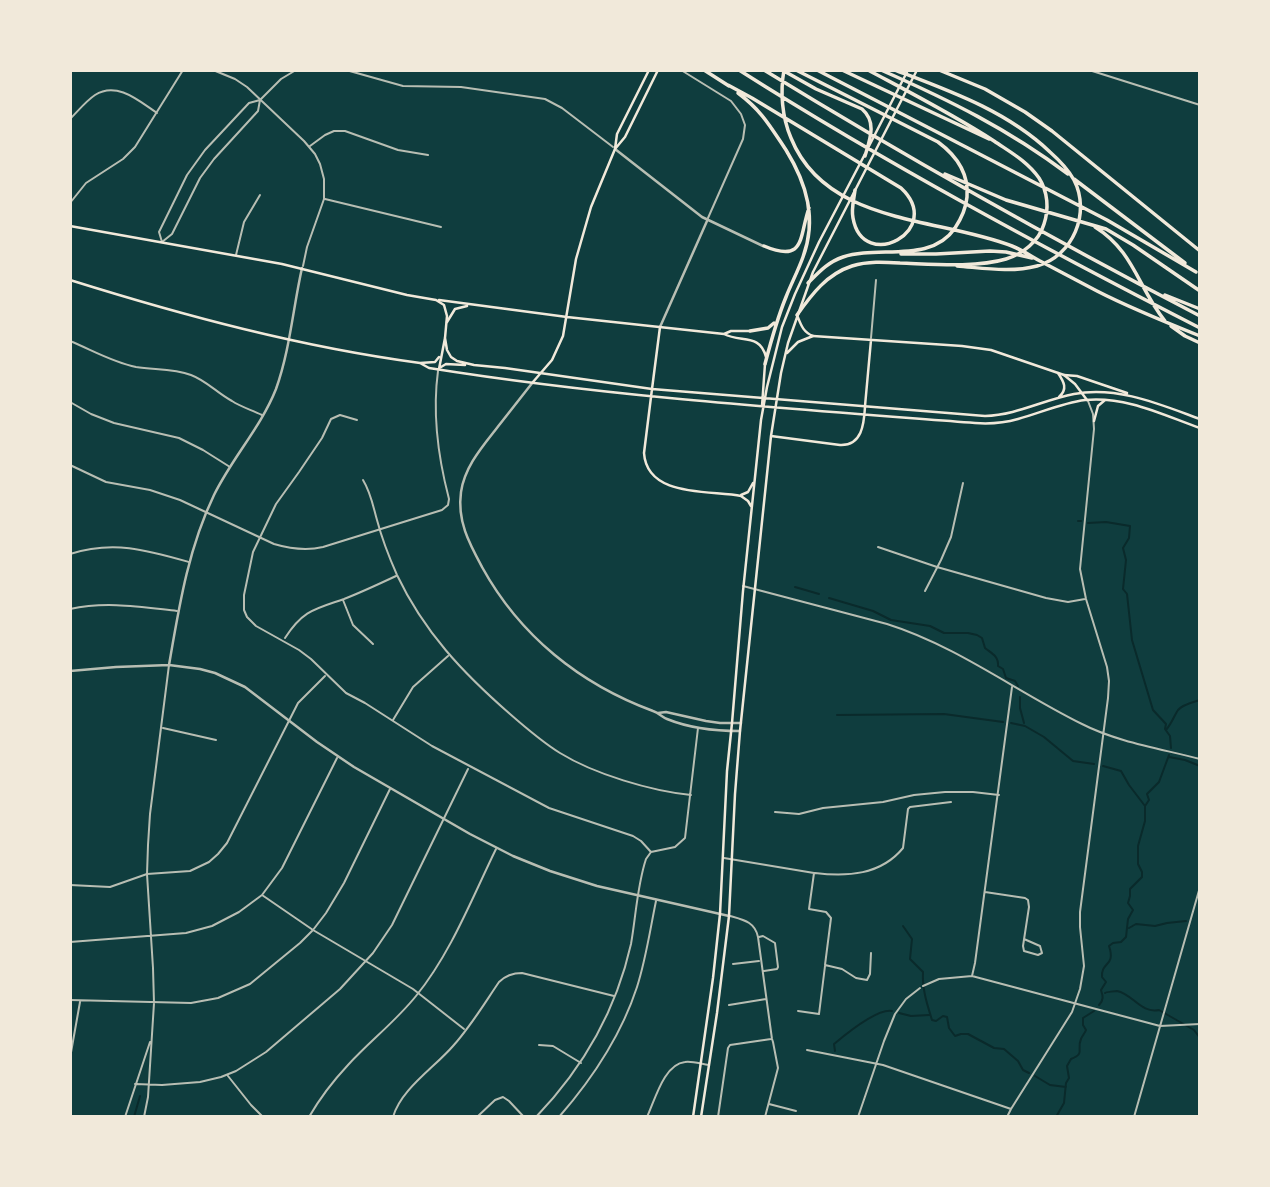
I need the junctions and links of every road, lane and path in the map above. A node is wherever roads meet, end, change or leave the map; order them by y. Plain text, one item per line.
1 (183, 70) edge
2 (214, 70) edge
3 (296, 70) edge
4 (347, 70) edge
5 (649, 70) edge
6 (658, 70) edge
7 (681, 70) edge
8 (704, 70) edge
9 (739, 70) edge
10 (764, 70) edge
11 (783, 70) edge
12 (796, 70) edge
13 (817, 70) edge
14 (842, 70) edge
15 (869, 70) edge
16 (881, 70) edge
17 (895, 70) edge
18 (917, 70) edge
19 (939, 70) edge
20 (1089, 70) edge
21 (907, 71) edge
22 (728, 85) junction
23 (260, 100) junction
24 (1200, 105) edge
25 (157, 113) junction
26 (70, 119) edge
27 (991, 139) junction
28 (309, 147) junction
29 (615, 149) junction
30 (429, 155) dead end
31 (865, 156) junction
32 (924, 164) junction
33 (855, 190) junction
34 (260, 195) dead end
35 (324, 199) junction
36 (70, 203) edge
37 (809, 206) junction
38 (707, 220) junction
39 (1087, 223) junction
40 (70, 226) edge
41 (441, 227) dead end
42 (162, 242) junction
43 (764, 246) joint
44 (1200, 251) edge
45 (874, 252) junction
46 (236, 255) junction
47 (1037, 260) junction
48 (944, 264) junction
49 (302, 268) junction
50 (1198, 273) edge
51 (70, 280) edge
52 (876, 280) dead end
53 (808, 283) junction
54 (1150, 289) junction
55 (1200, 291) edge
56 (436, 300) junction
57 (475, 306) junction
58 (1200, 309) edge
59 (797, 315) junction
60 (1200, 316) edge
61 (567, 317) junction
62 (778, 318) junction
63 (447, 322) junction
64 (660, 327) junction
65 (1200, 328) edge
66 (750, 331) joint
67 (724, 334) junction
68 (814, 336) junction
69 (1200, 336) edge
70 (445, 338) junction
71 (289, 340) junction
72 (871, 340) junction
73 (70, 341) edge
74 (1200, 344) edge
75 (442, 352) junction
76 (785, 356) junction
77 (420, 363) junction
78 (765, 364) junction
79 (474, 365) junction
80 (439, 369) junction
81 (541, 373) junction
82 (1059, 373) junction
83 (1064, 375) junction
84 (533, 382) junction
85 (652, 388) junction
86 (1082, 393) junction
87 (651, 396) junction
88 (1134, 396) junction
89 (1055, 399) junction
90 (1087, 400) junction
91 (1105, 400) junction
92 (70, 402) edge
93 (866, 407) junction
94 (864, 415) junction
95 (264, 416) junction
96 (761, 419) junction
97 (1200, 419) edge
98 (357, 421) dead end
99 (1094, 421) junction
100 (1200, 428) edge
101 (771, 436) junction
102 (70, 466) edge
103 (230, 467) junction
104 (754, 480) junction
105 (363, 481) dead end
106 (963, 483) dead end
107 (737, 495) junction
108 (751, 510) junction
109 (206, 512) junction
110 (379, 529) junction
111 (260, 537) junction
112 (877, 547) dead end
113 (70, 554) edge
114 (189, 562) junction
115 (937, 567) junction
116 (397, 575) junction
117 (743, 586) junction
118 (754, 588) junction
119 (925, 591) dead end
120 (1086, 598) junction
121 (342, 599) junction
122 (70, 609) edge
123 (178, 612) junction
124 (284, 640) junction
125 (373, 644) dead end
126 (449, 656) junction
127 (169, 666) junction
128 (70, 671) edge
129 (326, 675) junction
130 (1012, 686) junction
131 (658, 713) junction
132 (288, 720) junction
133 (392, 721) junction
134 (732, 723) junction
135 (741, 723) junction
136 (699, 727) junction
137 (162, 728) junction
138 (732, 731) junction
139 (740, 731) junction
140 (1103, 733) junction
141 (216, 740) dead end
142 (338, 757) junction
143 (1200, 759) edge
144 (469, 767) junction
145 (390, 788) junction
146 (691, 795) junction
147 (998, 795) junction
148 (951, 802) dead end
149 (775, 812) dead end
150 (444, 819) junction
151 (497, 848) junction
152 (651, 852) junction
153 (724, 858) junction
154 (733, 859) junction
155 (814, 873) junction
156 (147, 874) junction
157 (70, 885) edge
158 (1200, 887) edge
159 (985, 892) junction
160 (261, 895) junction
161 (639, 895) junction
162 (656, 899) junction
163 (720, 914) junction
164 (729, 916) junction
165 (313, 930) junction
166 (151, 936) junction
167 (758, 937) junction
168 (1024, 939) junction
169 (70, 942) edge
170 (871, 953) dead end
171 (761, 960) junction
172 (367, 961) junction
173 (733, 964) dead end
174 (825, 965) junction
175 (763, 971) junction
176 (972, 976) junction
177 (418, 994) junction
178 (615, 996) junction
179 (766, 999) junction
180 (70, 1000) edge
181 (80, 1001) junction
182 (154, 1003) junction
183 (1076, 1003) junction
184 (729, 1005) dead end
185 (798, 1012) dead end
186 (1200, 1024) edge
187 (1160, 1026) junction
188 (466, 1031) junction
189 (151, 1038) junction
190 (772, 1039) junction
191 (539, 1045) dead end
192 (807, 1050) dead end
193 (70, 1058) edge
194 (581, 1063) junction
195 (876, 1063) junction
196 (701, 1064) junction
197 (710, 1065) junction
198 (228, 1075) junction
199 (135, 1084) junction
200 (149, 1084) junction
201 (768, 1104) junction
202 (1011, 1109) junction
203 (796, 1111) dead end
204 (125, 1117) edge
205 (144, 1117) edge
206 (263, 1117) edge
207 (309, 1117) edge
208 (393, 1117) edge
209 (477, 1117) edge
210 (524, 1117) edge
211 (536, 1117) edge
212 (559, 1117) edge
213 (648, 1117) edge
214 (693, 1117) edge
215 (701, 1117) edge
216 (718, 1117) edge
217 (765, 1117) edge
218 (858, 1117) edge
219 (1007, 1117) edge
220 (1134, 1117) edge

1 - 25 street
2 - 23 street
3 - 23 street
4 - 29 street
5 - 29 main road
6 - 29 main road
7 - 38 street
8 - 22 highway
9 - 65 highway
10 - 32 highway
11 - 31 highway
11 - 47 highway
12 - 45 highway
13 - 50 highway
14 - 27 highway
15 - 27 highway
16 - 50 highway
17 - 48 highway
18 - 33 main road
19 - 44 highway
20 - 24 street
21 - 31 main road
22 - 33 highway
22 - 37 highway
23 - 28 street
23 - 42 street
23 - 42 street
25 - 26 street
25 - 36 street
27 - 48 highway
28 - 30 street
28 - 35 street
29 - 38 street
29 - 61 main road
31 - 96 main road
32 - 39 highway
32 - 54 highway
33 - 53 main road
34 - 46 street
35 - 41 street
35 - 49 street
37 - 43 highway
37 - 62 highway
38 - 43 street
38 - 64 street
39 - 55 highway
39 - 74 highway
40 - 42 main road
42 - 46 main road
45 - 47 highway
45 - 53 highway
46 - 49 main road
47 - 69 highway
48 - 59 highway
49 - 56 main road
49 - 71 street
51 - 71 main road
52 - 72 street
53 - 59 main road
54 - 58 highway
54 - 60 highway
56 - 57 main road
56 - 63 main road
57 - 61 main road
57 - 63 main road
59 - 68 main road
59 - 76 main road
61 - 64 main road
61 - 81 main road
62 - 66 highway
62 - 78 highway
63 - 70 main road
64 - 67 main road
64 - 85 main road
66 - 67 main road
67 - 78 main road
68 - 72 main road
68 - 76 main road
70 - 75 main road
70 - 79 main road
71 - 77 main road
71 - 95 street
72 - 82 main road
72 - 93 main road
73 - 95 street
75 - 77 main road
75 - 80 main road
76 - 101 main road
77 - 80 main road
78 - 96 main road
79 - 80 main road
79 - 81 main road
80 - 84 main road
80 - 110 street
81 - 84 main road
81 - 85 main road
82 - 83 main road
82 - 89 main road
83 - 86 main road
83 - 88 main road
84 - 87 main road
84 - 131 street
85 - 87 main road
85 - 93 main road
86 - 88 main road
86 - 89 main road
86 - 90 main road
87 - 94 main road
87 - 107 main road
88 - 97 main road
89 - 93 main road
90 - 91 main road
90 - 94 main road
90 - 99 street
91 - 99 main road
91 - 100 main road
92 - 103 street
93 - 94 main road
94 - 101 main road
95 - 103 street
96 - 104 main road
98 - 111 street
99 - 120 street
101 - 118 main road
102 - 109 street
103 - 109 street
104 - 107 main road
104 - 108 main road
105 - 110 street
106 - 115 street
107 - 108 main road
108 - 117 main road
109 - 111 street
109 - 114 street
110 - 111 street
110 - 116 street
111 - 124 street
112 - 115 street
113 - 114 street
114 - 123 street
115 - 119 street
115 - 120 street
116 - 121 street
116 - 126 street
117 - 118 street
117 - 134 main road
118 - 130 street
118 - 135 main road
120 - 140 street
121 - 124 street
121 - 125 street
122 - 123 street
123 - 127 street
124 - 129 street
126 - 133 street
126 - 146 street
127 - 128 street
127 - 132 street
127 - 137 street
129 - 132 street
129 - 133 street
130 - 140 street
130 - 147 street
131 - 134 street
131 - 136 street
132 - 142 street
132 - 156 street
133 - 144 street
134 - 135 street
134 - 138 main road
135 - 139 main road
136 - 138 street
136 - 146 street
137 - 141 street
137 - 156 street
138 - 139 street
138 - 153 main road
139 - 154 main road
140 - 143 street
140 - 183 street
142 - 145 street
142 - 160 street
144 - 150 street
144 - 152 street
145 - 150 street
145 - 165 street
146 - 152 street
147 - 149 street
147 - 159 street
148 - 155 street
150 - 151 street
150 - 172 street
151 - 161 street
151 - 177 street
152 - 161 street
153 - 154 street
153 - 163 main road
154 - 155 street
154 - 164 main road
155 - 174 street
156 - 157 street
156 - 166 street
158 - 187 street
159 - 168 street
159 - 176 street
160 - 165 street
160 - 166 street
161 - 162 street
161 - 178 street
162 - 163 street
162 - 212 street
163 - 164 street
163 - 196 main road
164 - 167 street
164 - 197 main road
165 - 172 street
165 - 182 street
166 - 169 street
166 - 182 street
167 - 171 street
167 - 175 street
168 - 168 street
170 - 174 street
171 - 173 street
171 - 175 street
172 - 177 street
172 - 198 street
174 - 185 street
175 - 179 street
176 - 183 street
176 - 195 street
177 - 188 street
177 - 207 street
178 - 188 street
178 - 194 street
179 - 184 street
179 - 190 street
180 - 181 street
181 - 182 street
181 - 193 street
182 - 189 street
183 - 187 street
183 - 202 street
186 - 187 street
187 - 220 street
188 - 208 street
189 - 199 street
189 - 200 street
190 - 201 street
190 - 216 street
191 - 194 street
192 - 195 street
194 - 211 street
195 - 202 street
195 - 218 street
196 - 197 street
196 - 213 street
196 - 214 main road
197 - 215 main road
198 - 200 street
198 - 206 street
199 - 200 street
199 - 204 street
200 - 205 street
201 - 203 street
201 - 217 street
202 - 219 street
209 - 210 street

